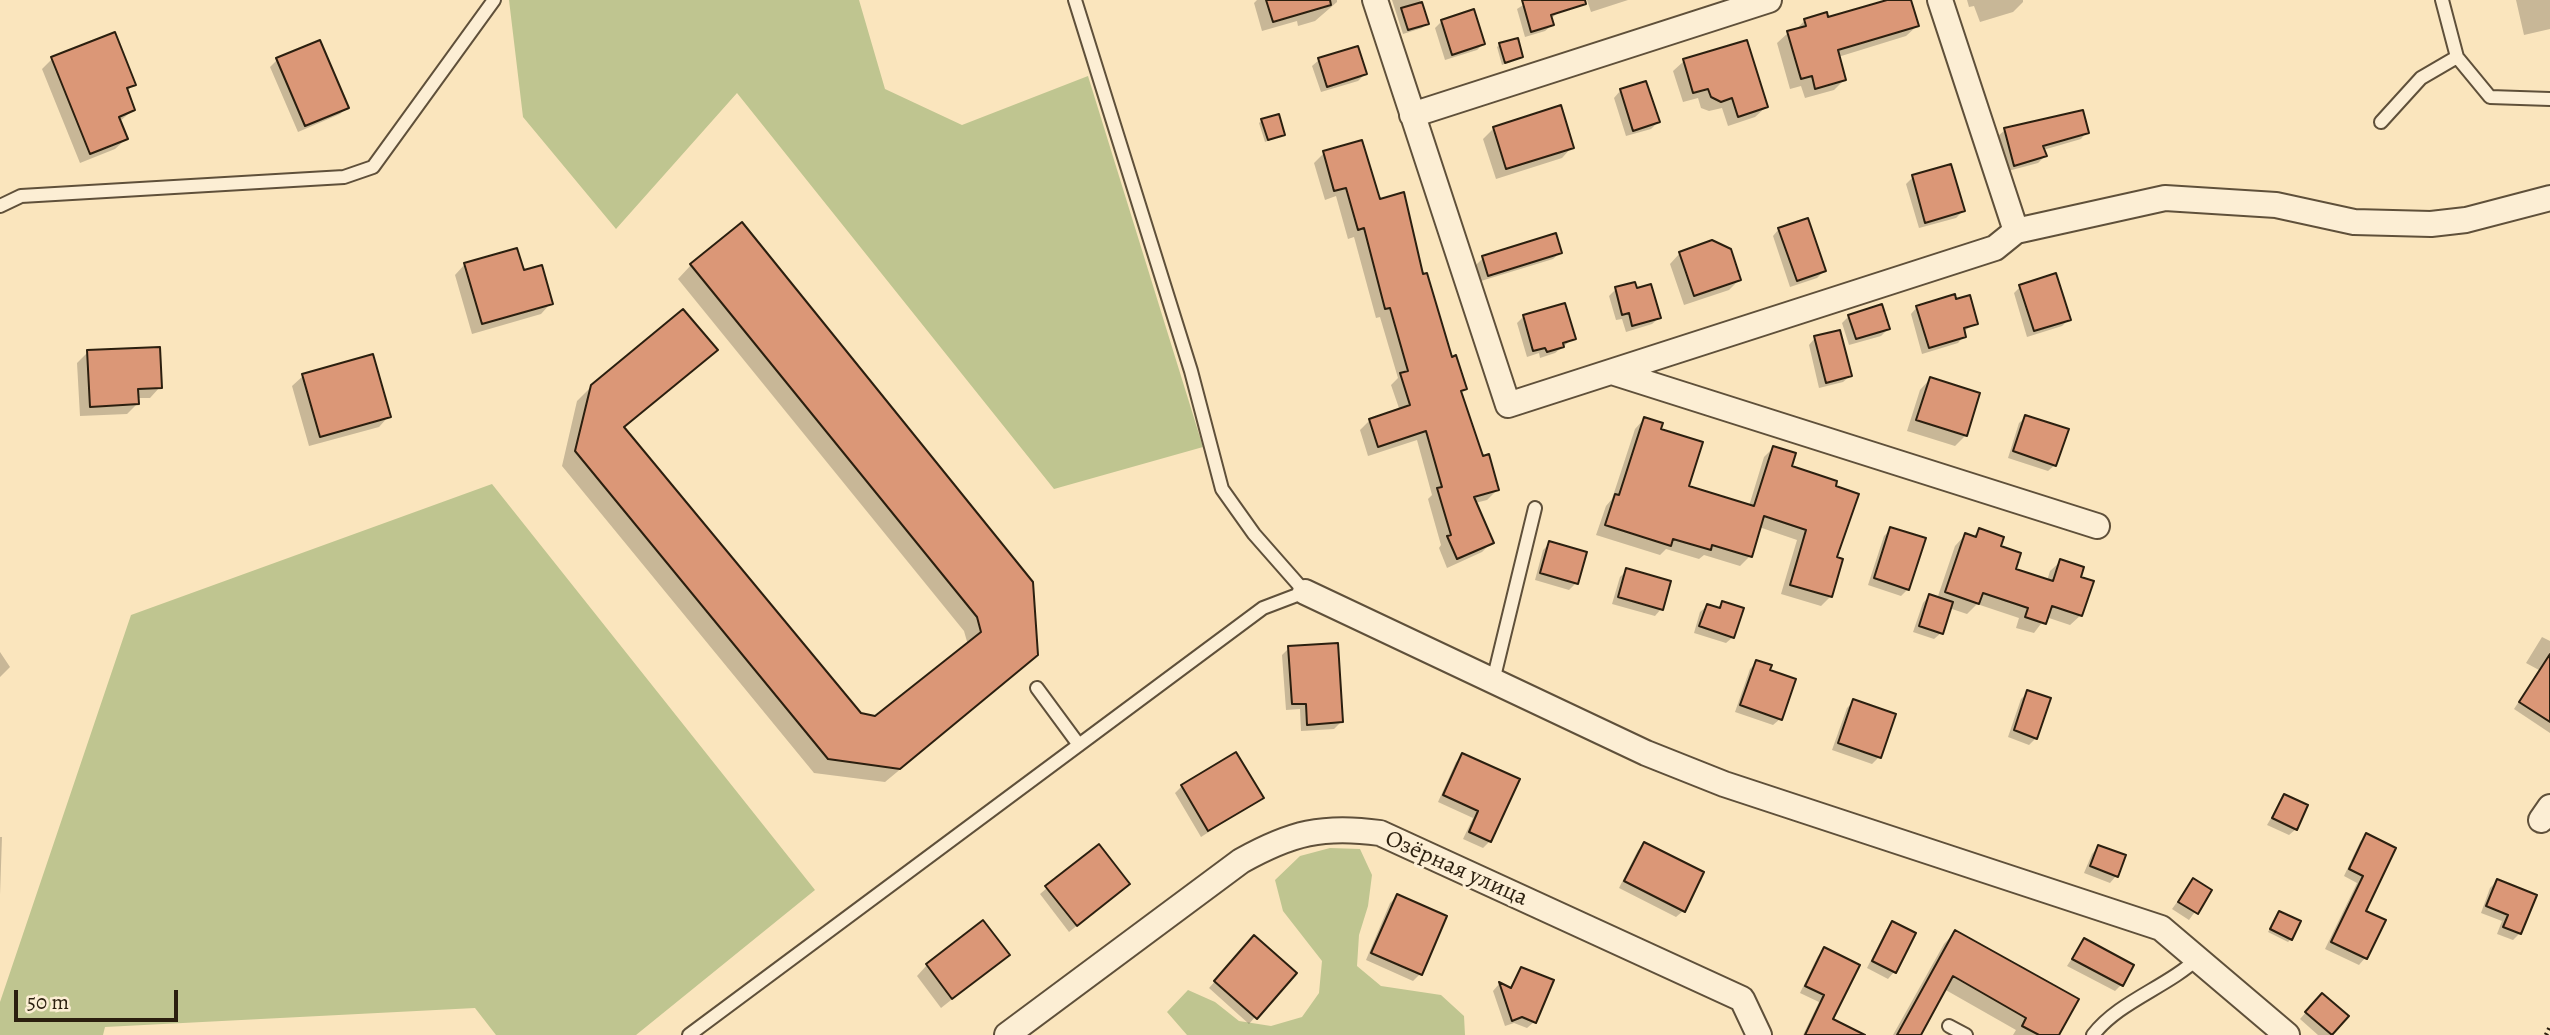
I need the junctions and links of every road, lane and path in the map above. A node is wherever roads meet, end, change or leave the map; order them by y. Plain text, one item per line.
1 (494, 0) edge
2 (1075, 0) edge
3 (1375, 0) edge
4 (1769, 0) edge
5 (1940, 0) edge
6 (2442, 0) edge
7 (2457, 57) junction
8 (2550, 99) edge
9 (1412, 115) junction
10 (2381, 122) dead end
11 (2550, 198) edge
12 (0, 206) edge
13 (2015, 231) junction
14 (1615, 373) junction
15 (1535, 508) dead end
16 (2097, 526) dead end
17 (1305, 592) junction
18 (1493, 681) junction
19 (1037, 688) dead end
20 (1079, 745) junction
21 (2199, 957) junction
22 (1949, 1026) dead end
23 (2550, 1027) edge
24 (689, 1035) edge
25 (1007, 1035) edge
26 (1759, 1035) edge
27 (1966, 1035) edge
28 (2093, 1035) edge
29 (2287, 1035) edge
30 (2546, 1035) edge

1 - 12 lane
2 - 17 lane
3 - 9 street
4 - 9 street
5 - 13 street
6 - 7 lane
7 - 8 lane
7 - 10 lane
9 - 14 street
11 - 13 street
13 - 14 street
14 - 16 street
15 - 18 lane
17 - 18 street
17 - 20 lane
18 - 21 street
19 - 20 lane
20 - 24 lane
21 - 28 lane
21 - 29 street
22 - 27 lane
23 - 30 path
25 - 26 street, Озёрная улица

